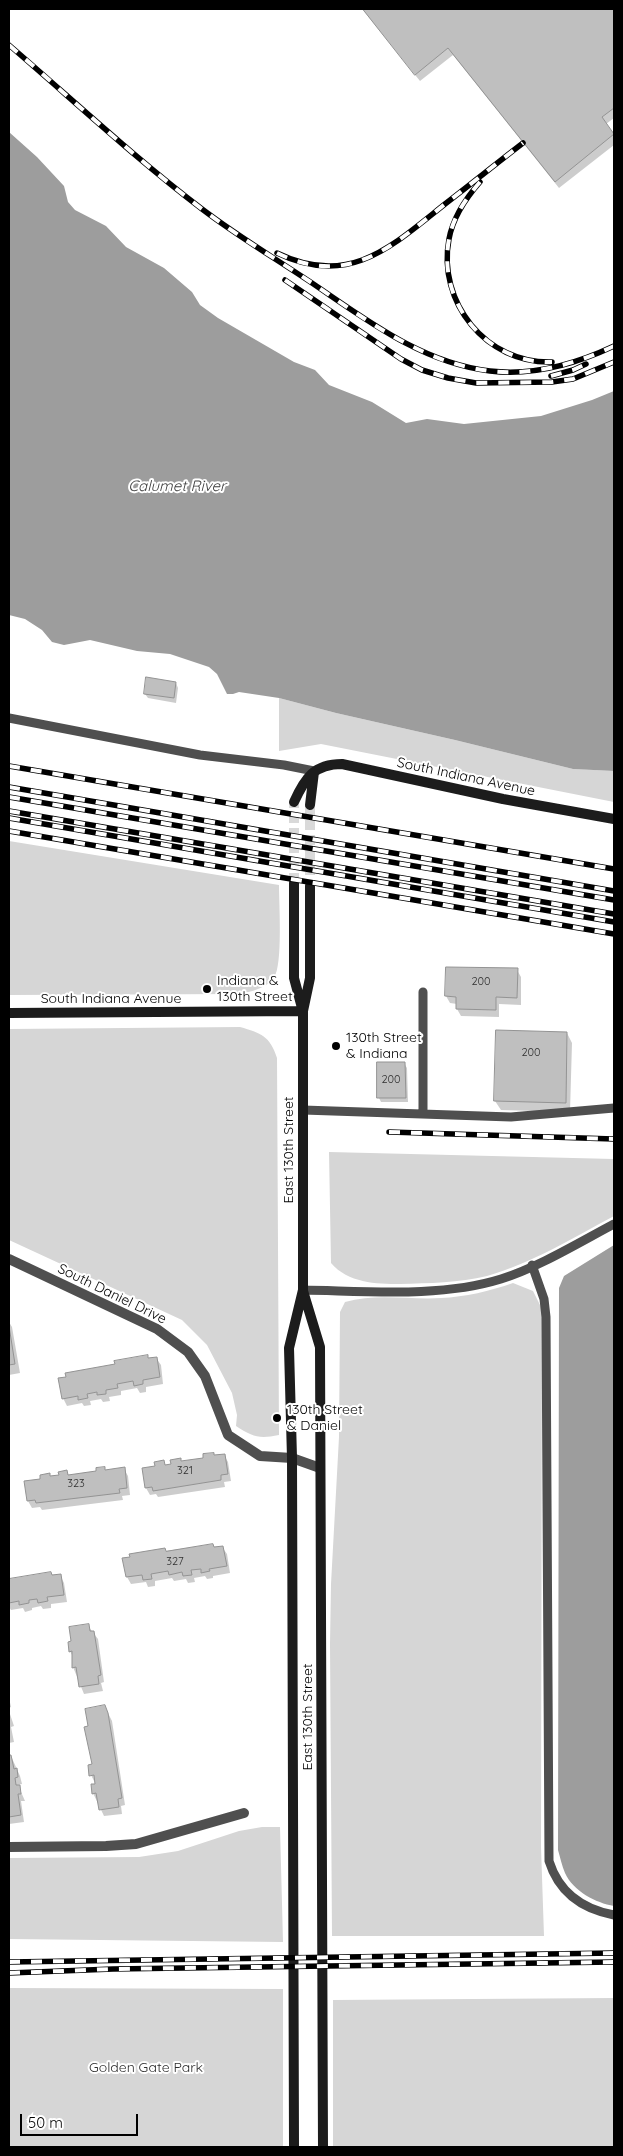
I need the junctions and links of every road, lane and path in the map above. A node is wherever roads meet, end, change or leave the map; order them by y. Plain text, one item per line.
1 (9, 718) edge
2 (314, 772) junction
3 (294, 802) tunnel mouth
4 (310, 805) tunnel mouth
5 (614, 819) edge
6 (294, 883) tunnel mouth
7 (310, 886) tunnel mouth
8 (423, 992) dead end
9 (303, 1011) junction
10 (9, 1013) edge
11 (614, 1108) edge
12 (303, 1110) junction
13 (423, 1113) junction
14 (614, 1224) edge
15 (9, 1259) edge
16 (532, 1266) junction
17 (303, 1290) junction
18 (292, 1458) junction
19 (320, 1468) junction
20 (244, 1813) dead end
21 (9, 1846) edge
22 (614, 1915) edge
23 (294, 2147) edge
24 (324, 2147) edge

1 - 2 lane
2 - 3 main road
2 - 4 main road
2 - 5 main road, South Indiana Avenue
6 - 9 main road, East 130th Street
7 - 9 main road, East 130th Street
8 - 13 lane
9 - 10 main road, South Indiana Avenue
9 - 12 main road, East 130th Street
11 - 13 lane
12 - 13 lane
12 - 17 main road, East 130th Street
14 - 16 lane
15 - 18 street, South Daniel Drive
16 - 17 lane
16 - 22 lane
17 - 18 main road, East 130th Street
17 - 19 main road, East 130th Street
18 - 19 street, South Daniel Drive
18 - 23 main road, East 130th Street
19 - 24 main road, East 130th Street
20 - 21 street

